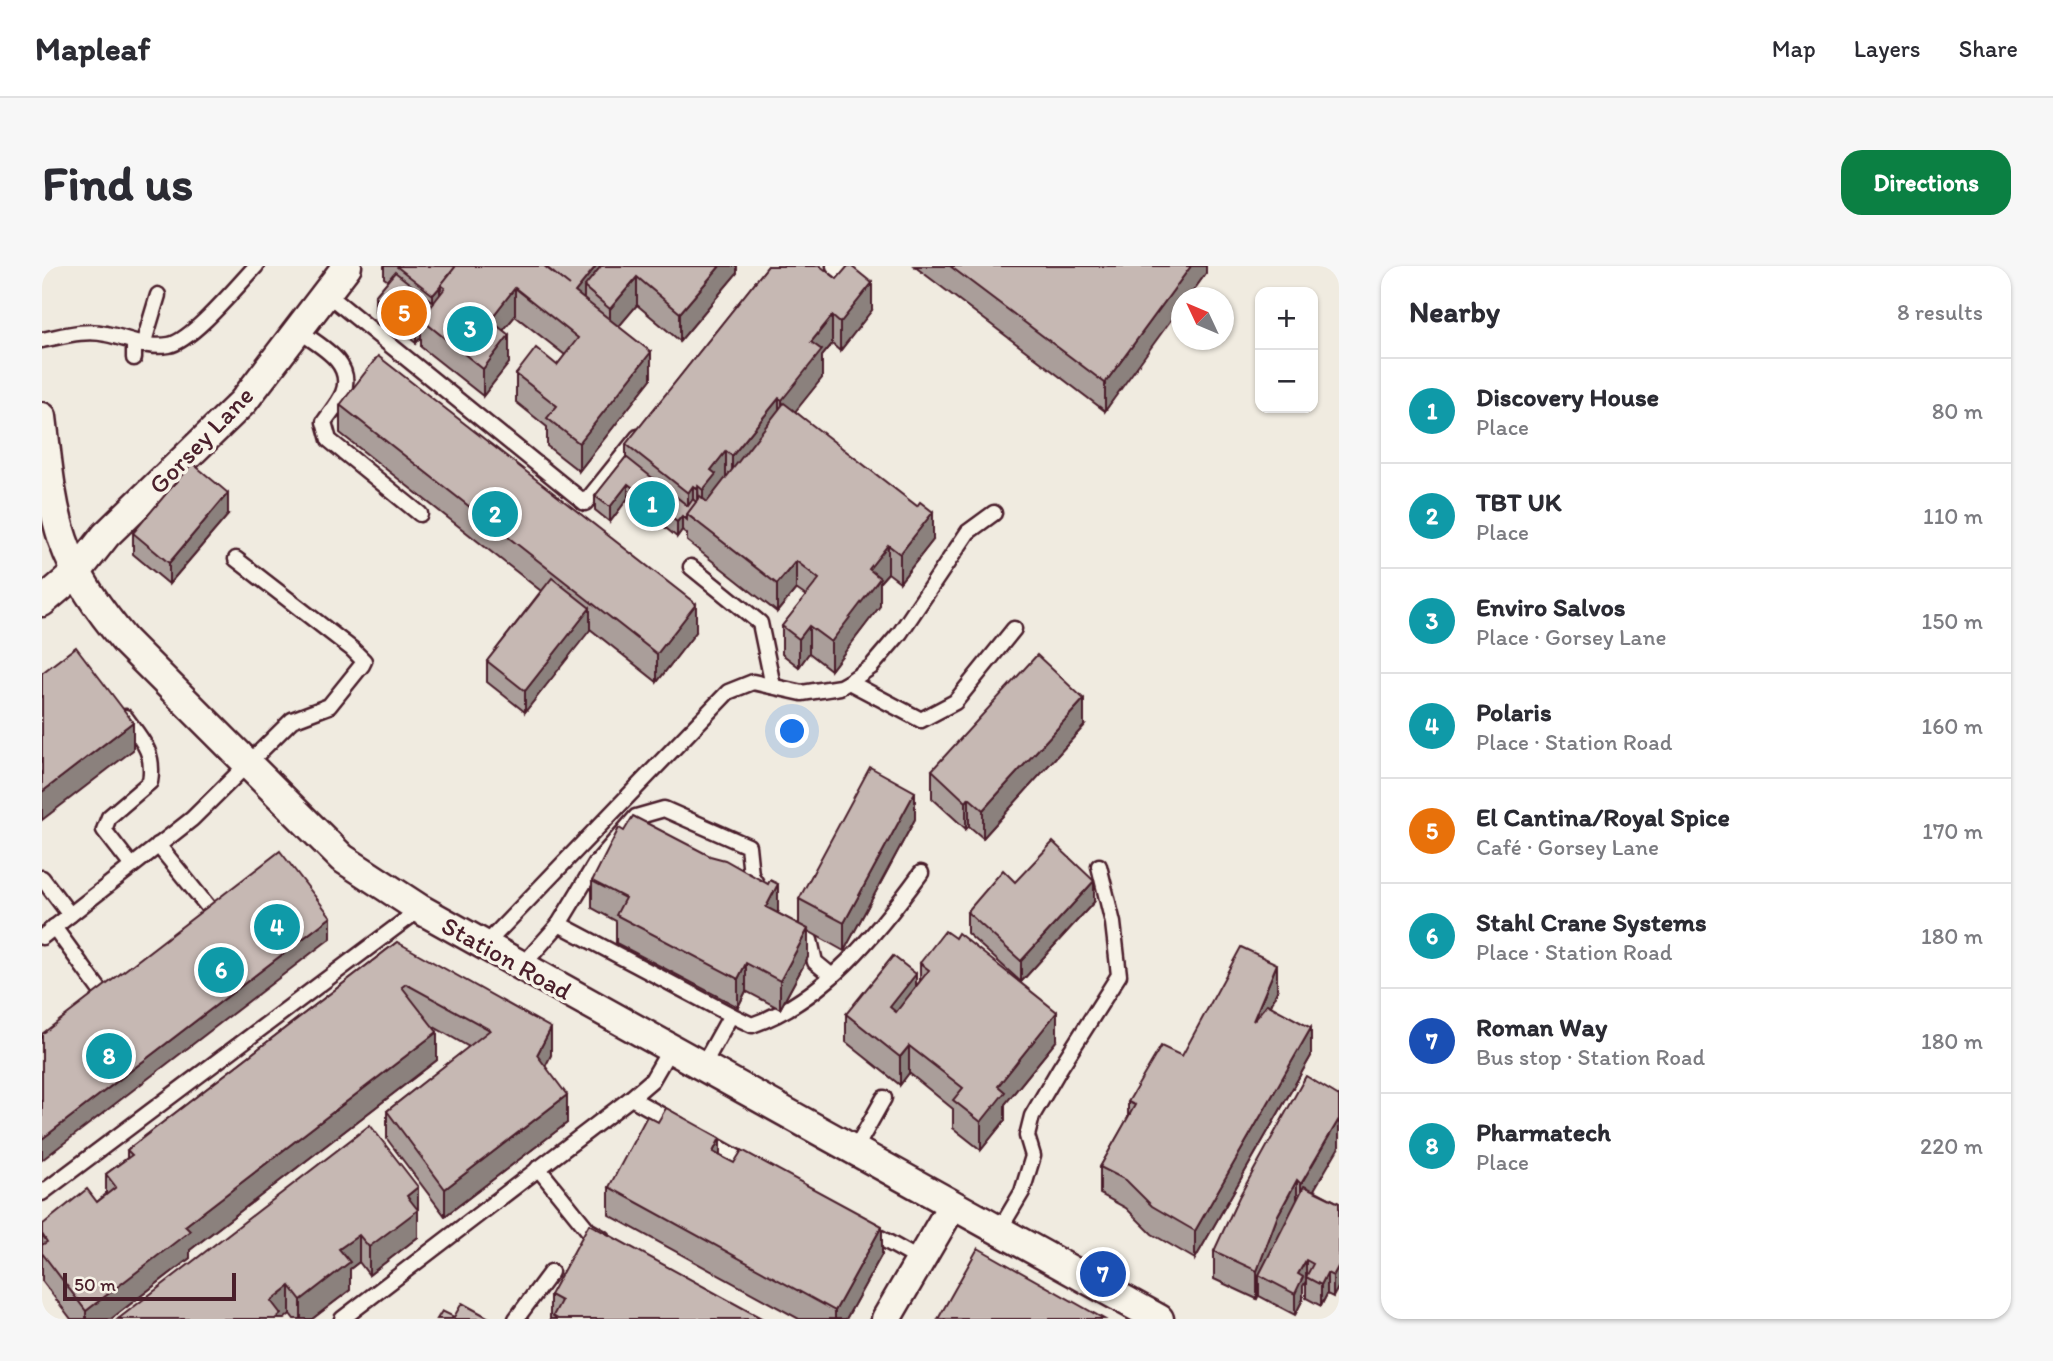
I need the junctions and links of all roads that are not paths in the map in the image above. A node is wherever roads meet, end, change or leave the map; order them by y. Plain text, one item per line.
1 (256, 266) edge
2 (346, 266) edge
3 (834, 266) edge
4 (857, 284) edge
5 (326, 293) junction
6 (158, 295) dead end
7 (298, 330) junction
8 (42, 340) edge
9 (138, 344) junction
10 (134, 358) dead end
11 (42, 417) edge
12 (645, 428) edge
13 (994, 513) dead end
14 (420, 514) dead end
15 (236, 559) dead end
16 (691, 567) dead end
17 (76, 573) junction
18 (42, 602) edge
19 (1014, 629) dead end
20 (849, 682) junction
21 (773, 686) junction
22 (125, 717) edge
23 (247, 762) junction
24 (158, 845) junction
25 (132, 866) junction
26 (1098, 866) dead end
27 (921, 873) dead end
28 (42, 878) edge
29 (769, 900) edge
30 (209, 908) edge
31 (420, 909) junction
32 (70, 915) junction
33 (778, 922) edge
34 (559, 925) junction
35 (48, 932) edge
36 (485, 945) junction
37 (522, 966) junction
38 (832, 976) junction
39 (99, 989) edge
40 (730, 1015) junction
41 (670, 1049) junction
42 (702, 1067) junction
43 (631, 1098) junction
44 (884, 1098) dead end
45 (854, 1151) junction
46 (538, 1168) junction
47 (764, 1172) edge
48 (42, 1193) edge
49 (952, 1206) junction
50 (860, 1226) edge
51 (1000, 1229) junction
52 (611, 1243) edge
53 (920, 1260) junction
54 (551, 1272) dead end
55 (342, 1319) edge
56 (516, 1319) edge
57 (886, 1319) edge
58 (1159, 1319) edge

1 - 9 lane
2 - 5 street, Gorsey Lane
3 - 4 lane
5 - 7 street, Gorsey Lane
5 - 12 lane
6 - 9 lane
7 - 14 lane
7 - 17 street, Gorsey Lane
8 - 9 lane
9 - 10 lane
11 - 17 street, Station Road
13 - 20 lane
15 - 23 lane
16 - 21 lane
17 - 18 street, Gorsey Lane
17 - 23 street, Station Road
19 - 20 lane
20 - 21 lane
21 - 36 lane
22 - 25 lane
23 - 24 lane
23 - 31 street, Station Road
24 - 25 lane
24 - 30 lane
25 - 32 lane
26 - 51 lane
27 - 38 lane
28 - 32 lane
29 - 34 lane
31 - 36 street, Station Road
31 - 48 lane
32 - 35 lane
33 - 38 lane
34 - 37 lane
34 - 40 lane
35 - 39 lane
36 - 37 street, Station Road
37 - 41 street, Station Road
38 - 40 lane
40 - 42 lane
41 - 42 street, Station Road
41 - 43 lane
42 - 45 street, Station Road
43 - 46 lane
43 - 47 lane
44 - 45 lane
45 - 49 street, Station Road
46 - 52 lane
46 - 55 lane
49 - 51 street, Station Road
49 - 53 street
50 - 53 lane
51 - 58 street, Station Road
53 - 57 street
54 - 56 lane

